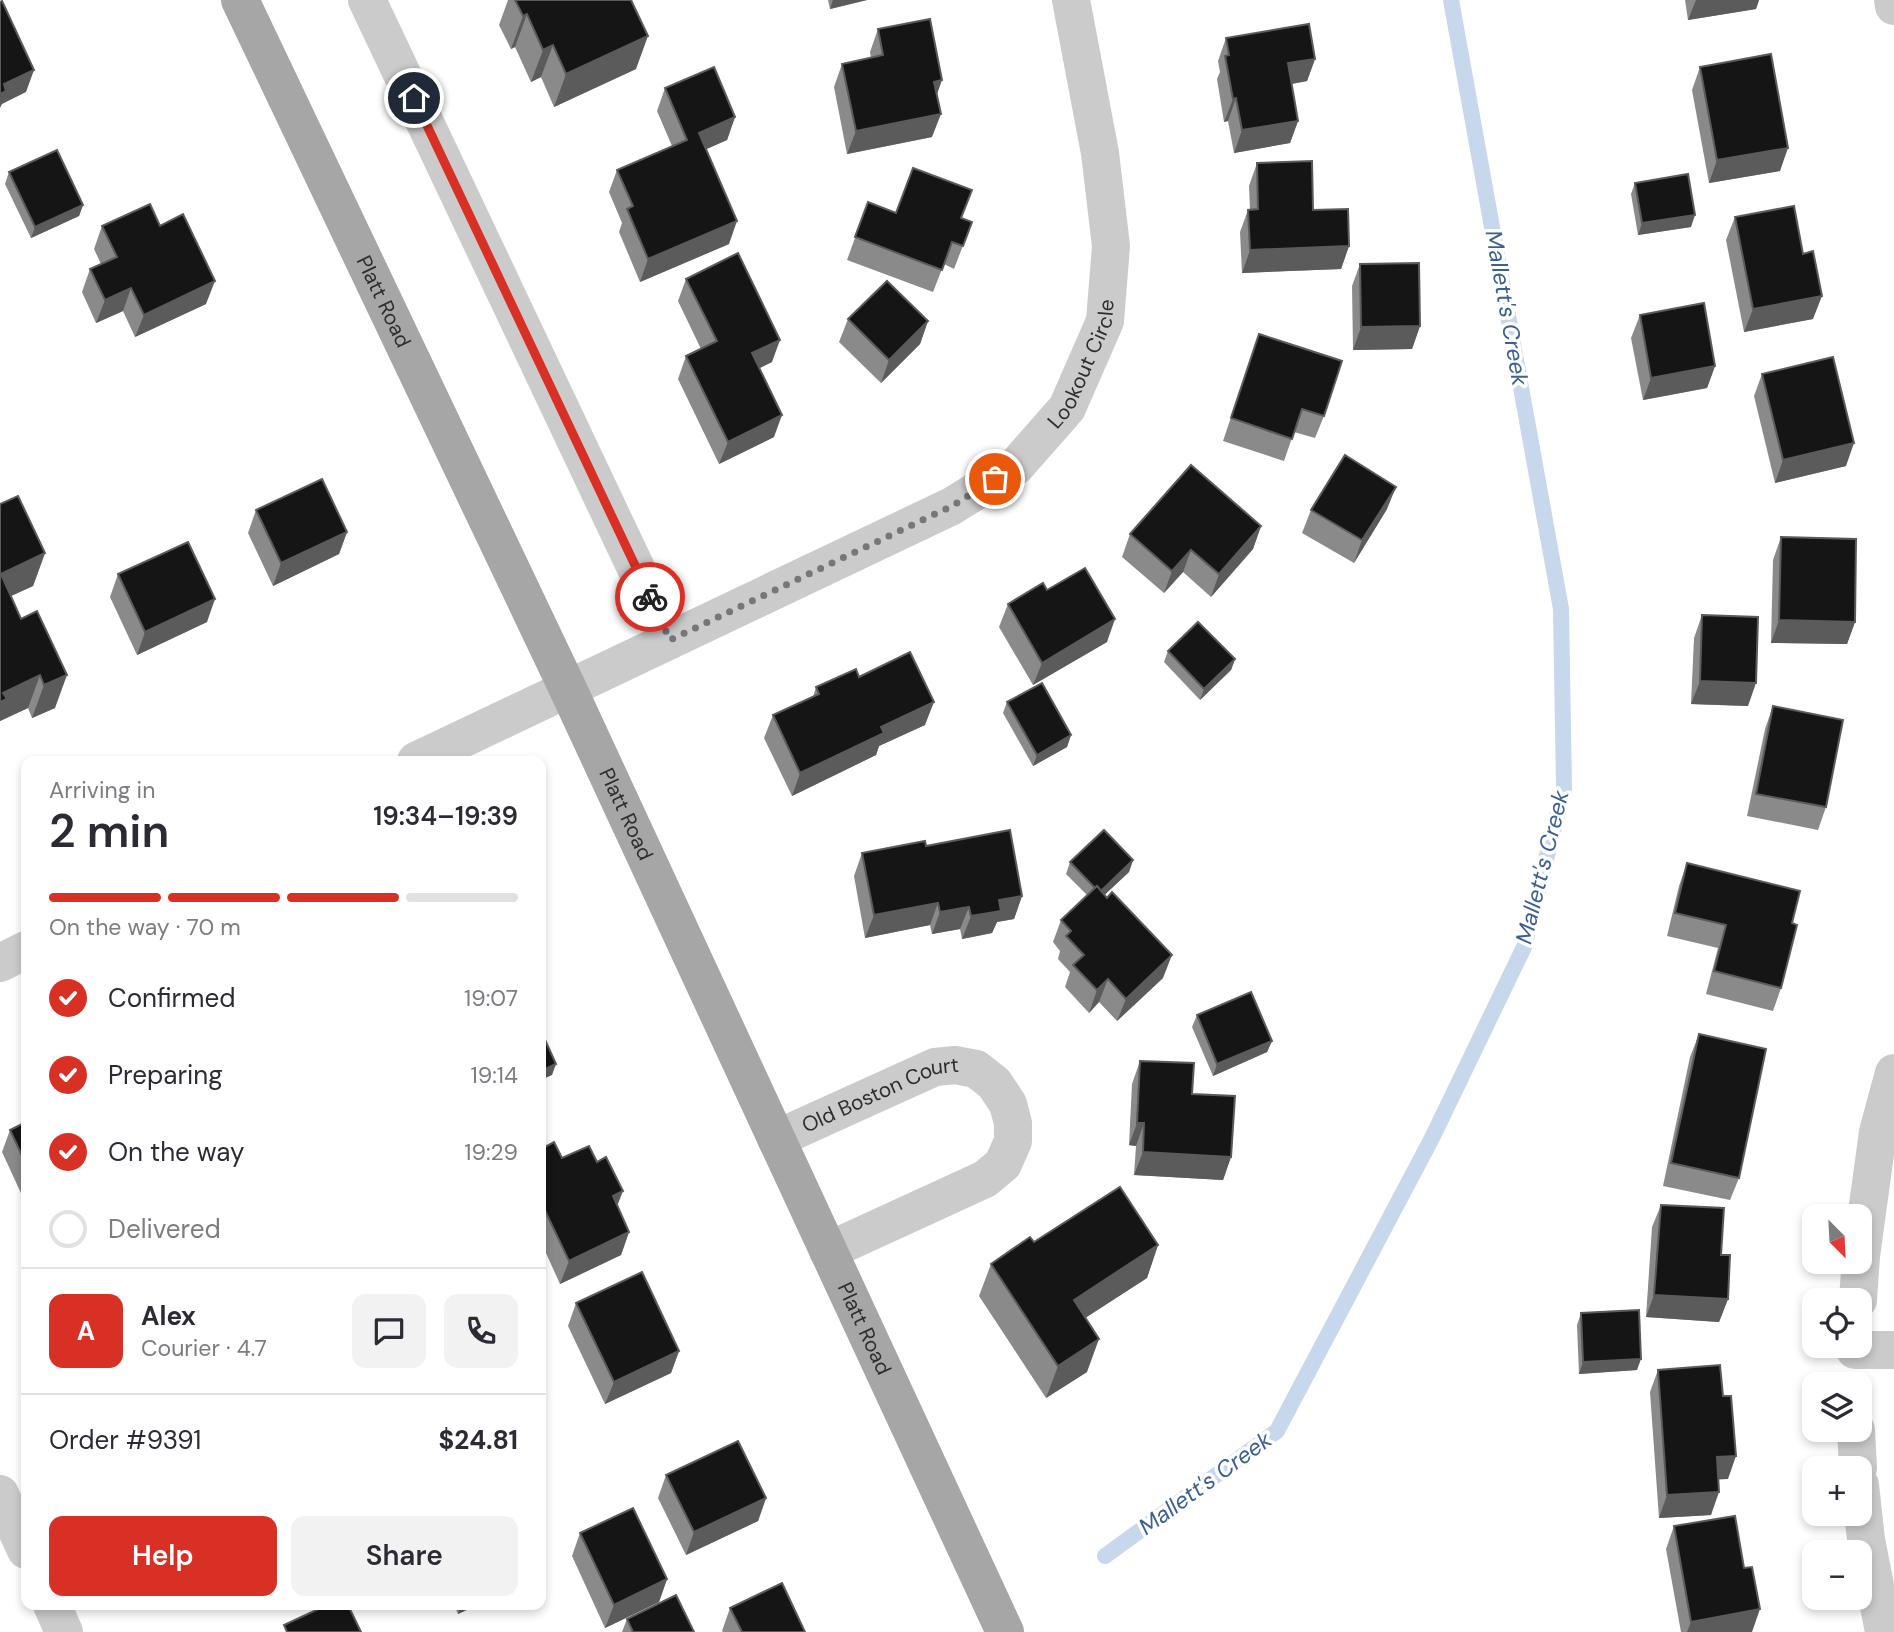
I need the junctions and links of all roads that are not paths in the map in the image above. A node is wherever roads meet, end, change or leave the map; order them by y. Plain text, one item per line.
1 (240, 0) edge
2 (367, 0) edge
3 (1071, 0) edge
4 (1893, 0) edge
5 (1894, 6) edge
6 (670, 640) junction
7 (568, 689) junction
8 (427, 756) edge
9 (21, 952) edge
10 (0, 963) edge
11 (1894, 1073) edge
12 (776, 1139) junction
13 (828, 1251) junction
14 (1859, 1288) edge
15 (1894, 1350) edge
16 (1856, 1360) edge
17 (0, 1494) edge
18 (1865, 1526) edge
19 (21, 1539) edge
20 (54, 1610) edge
21 (64, 1632) edge
22 (1005, 1632) edge
23 (1884, 1632) edge

1 - 7 main road, Platt Road
2 - 6 street
3 - 6 street, Lookout Circle
4 - 5 street
6 - 7 street, Lookout Circle
7 - 8 street, Lookout Circle
7 - 12 main road, Platt Road
9 - 10 street
11 - 14 street
12 - 13 main road, Platt Road
12 - 13 street, Old Boston Court
13 - 22 main road, Platt Road
15 - 16 street
17 - 19 street
18 - 23 street
20 - 21 street

